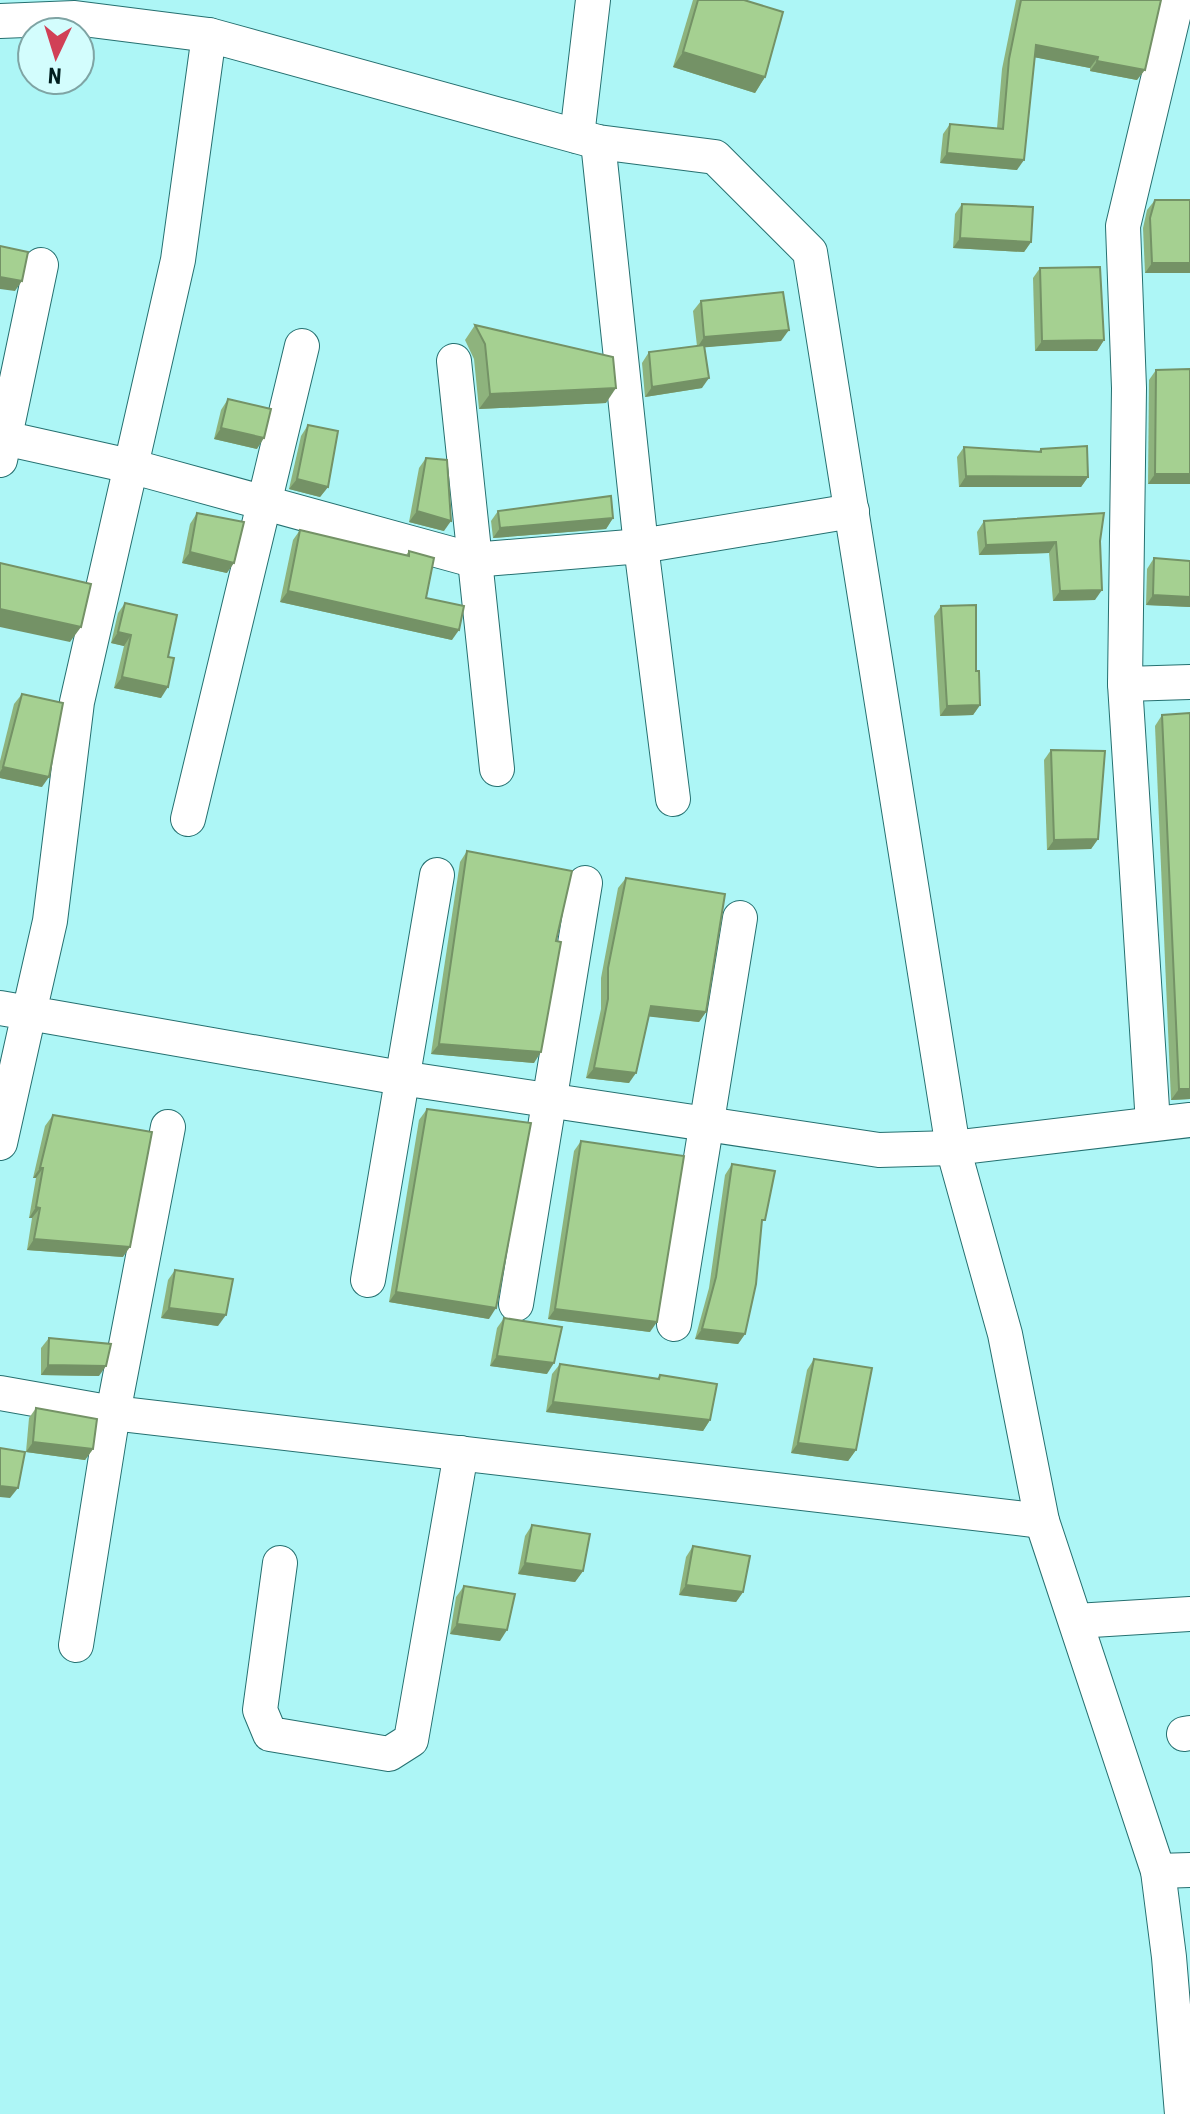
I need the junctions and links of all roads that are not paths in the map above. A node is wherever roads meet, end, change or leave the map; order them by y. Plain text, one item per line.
1 (593, 0) edge
2 (1177, 0) edge
3 (0, 21) edge
4 (209, 35) junction
5 (587, 139) junction
6 (41, 265) dead end
7 (302, 346) dead end
8 (454, 361) dead end
9 (2, 445) edge
10 (130, 466) junction
11 (263, 503) junction
12 (852, 511) junction
13 (641, 546) junction
14 (473, 560) junction
15 (1190, 682) edge
16 (1125, 684) junction
17 (497, 769) dead end
18 (673, 799) dead end
19 (188, 819) dead end
20 (437, 875) dead end
21 (585, 883) dead end
22 (740, 918) dead end
23 (14, 1011) edge
24 (401, 1078) junction
25 (549, 1102) junction
26 (1190, 1120) edge
27 (706, 1124) junction
28 (1153, 1124) junction
29 (168, 1127) dead end
30 (0, 1143) edge
31 (953, 1148) junction
32 (368, 1280) dead end
33 (516, 1304) dead end
34 (674, 1324) dead end
35 (0, 1393) edge
36 (113, 1413) junction
37 (461, 1453) junction
38 (1042, 1521) junction
39 (280, 1563) dead end
40 (1190, 1614) edge
41 (1076, 1621) junction
42 (76, 1645) dead end
43 (1174, 1870) edge
44 (1182, 2114) edge

1 - 5 street
2 - 16 street
3 - 4 street
4 - 5 street
4 - 10 street
5 - 12 street
5 - 13 street
6 - 9 street
7 - 11 street
8 - 14 street
9 - 10 street
10 - 11 street
10 - 23 street
11 - 14 street
11 - 19 street
12 - 13 street
12 - 31 street
13 - 14 street
13 - 18 street
14 - 17 street
15 - 16 street
16 - 28 street
20 - 24 street
21 - 25 street
22 - 27 street
23 - 24 street
23 - 30 street
24 - 25 street
24 - 32 street
25 - 27 street
25 - 33 street
26 - 28 street
27 - 31 street
27 - 34 street
28 - 31 street
29 - 36 street
31 - 38 street
35 - 36 street
36 - 37 street
36 - 42 street
37 - 38 street
37 - 39 street
38 - 41 street
40 - 41 street
41 - 43 street
43 - 44 street

